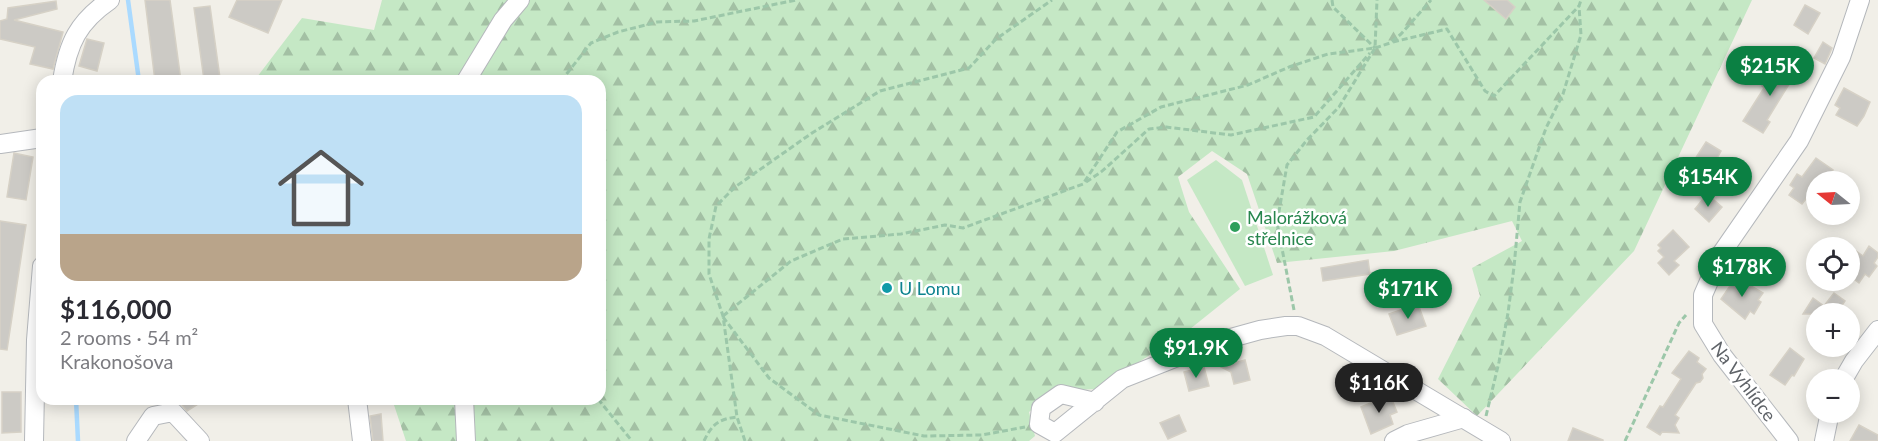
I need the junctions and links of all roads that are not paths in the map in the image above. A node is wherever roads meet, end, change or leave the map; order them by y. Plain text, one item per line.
1 (110, 0) edge
2 (520, 0) edge
3 (1860, 0) edge
4 (91, 6) edge
5 (64, 75) edge
6 (470, 75) edge
7 (36, 139) edge
8 (0, 144) edge
9 (1878, 330) edge
10 (36, 340) edge
11 (1849, 369) edge
12 (1095, 402) junction
13 (358, 405) edge
14 (464, 405) edge
15 (1464, 418) junction
16 (1828, 423) edge
17 (34, 441) edge
18 (136, 441) edge
19 (200, 441) edge
20 (362, 441) edge
21 (466, 441) edge
22 (1394, 441) edge
23 (1501, 441) edge
24 (1789, 441) edge
25 (1824, 441) edge

1 - 4 street
2 - 6 street
3 - 24 street, Na Vyhlídce
4 - 5 street
7 - 8 street
9 - 11 street
10 - 17 street
12 - 12 street
12 - 15 street
13 - 20 street
14 - 21 street
15 - 22 street
15 - 23 street
16 - 25 street
18 - 19 street

